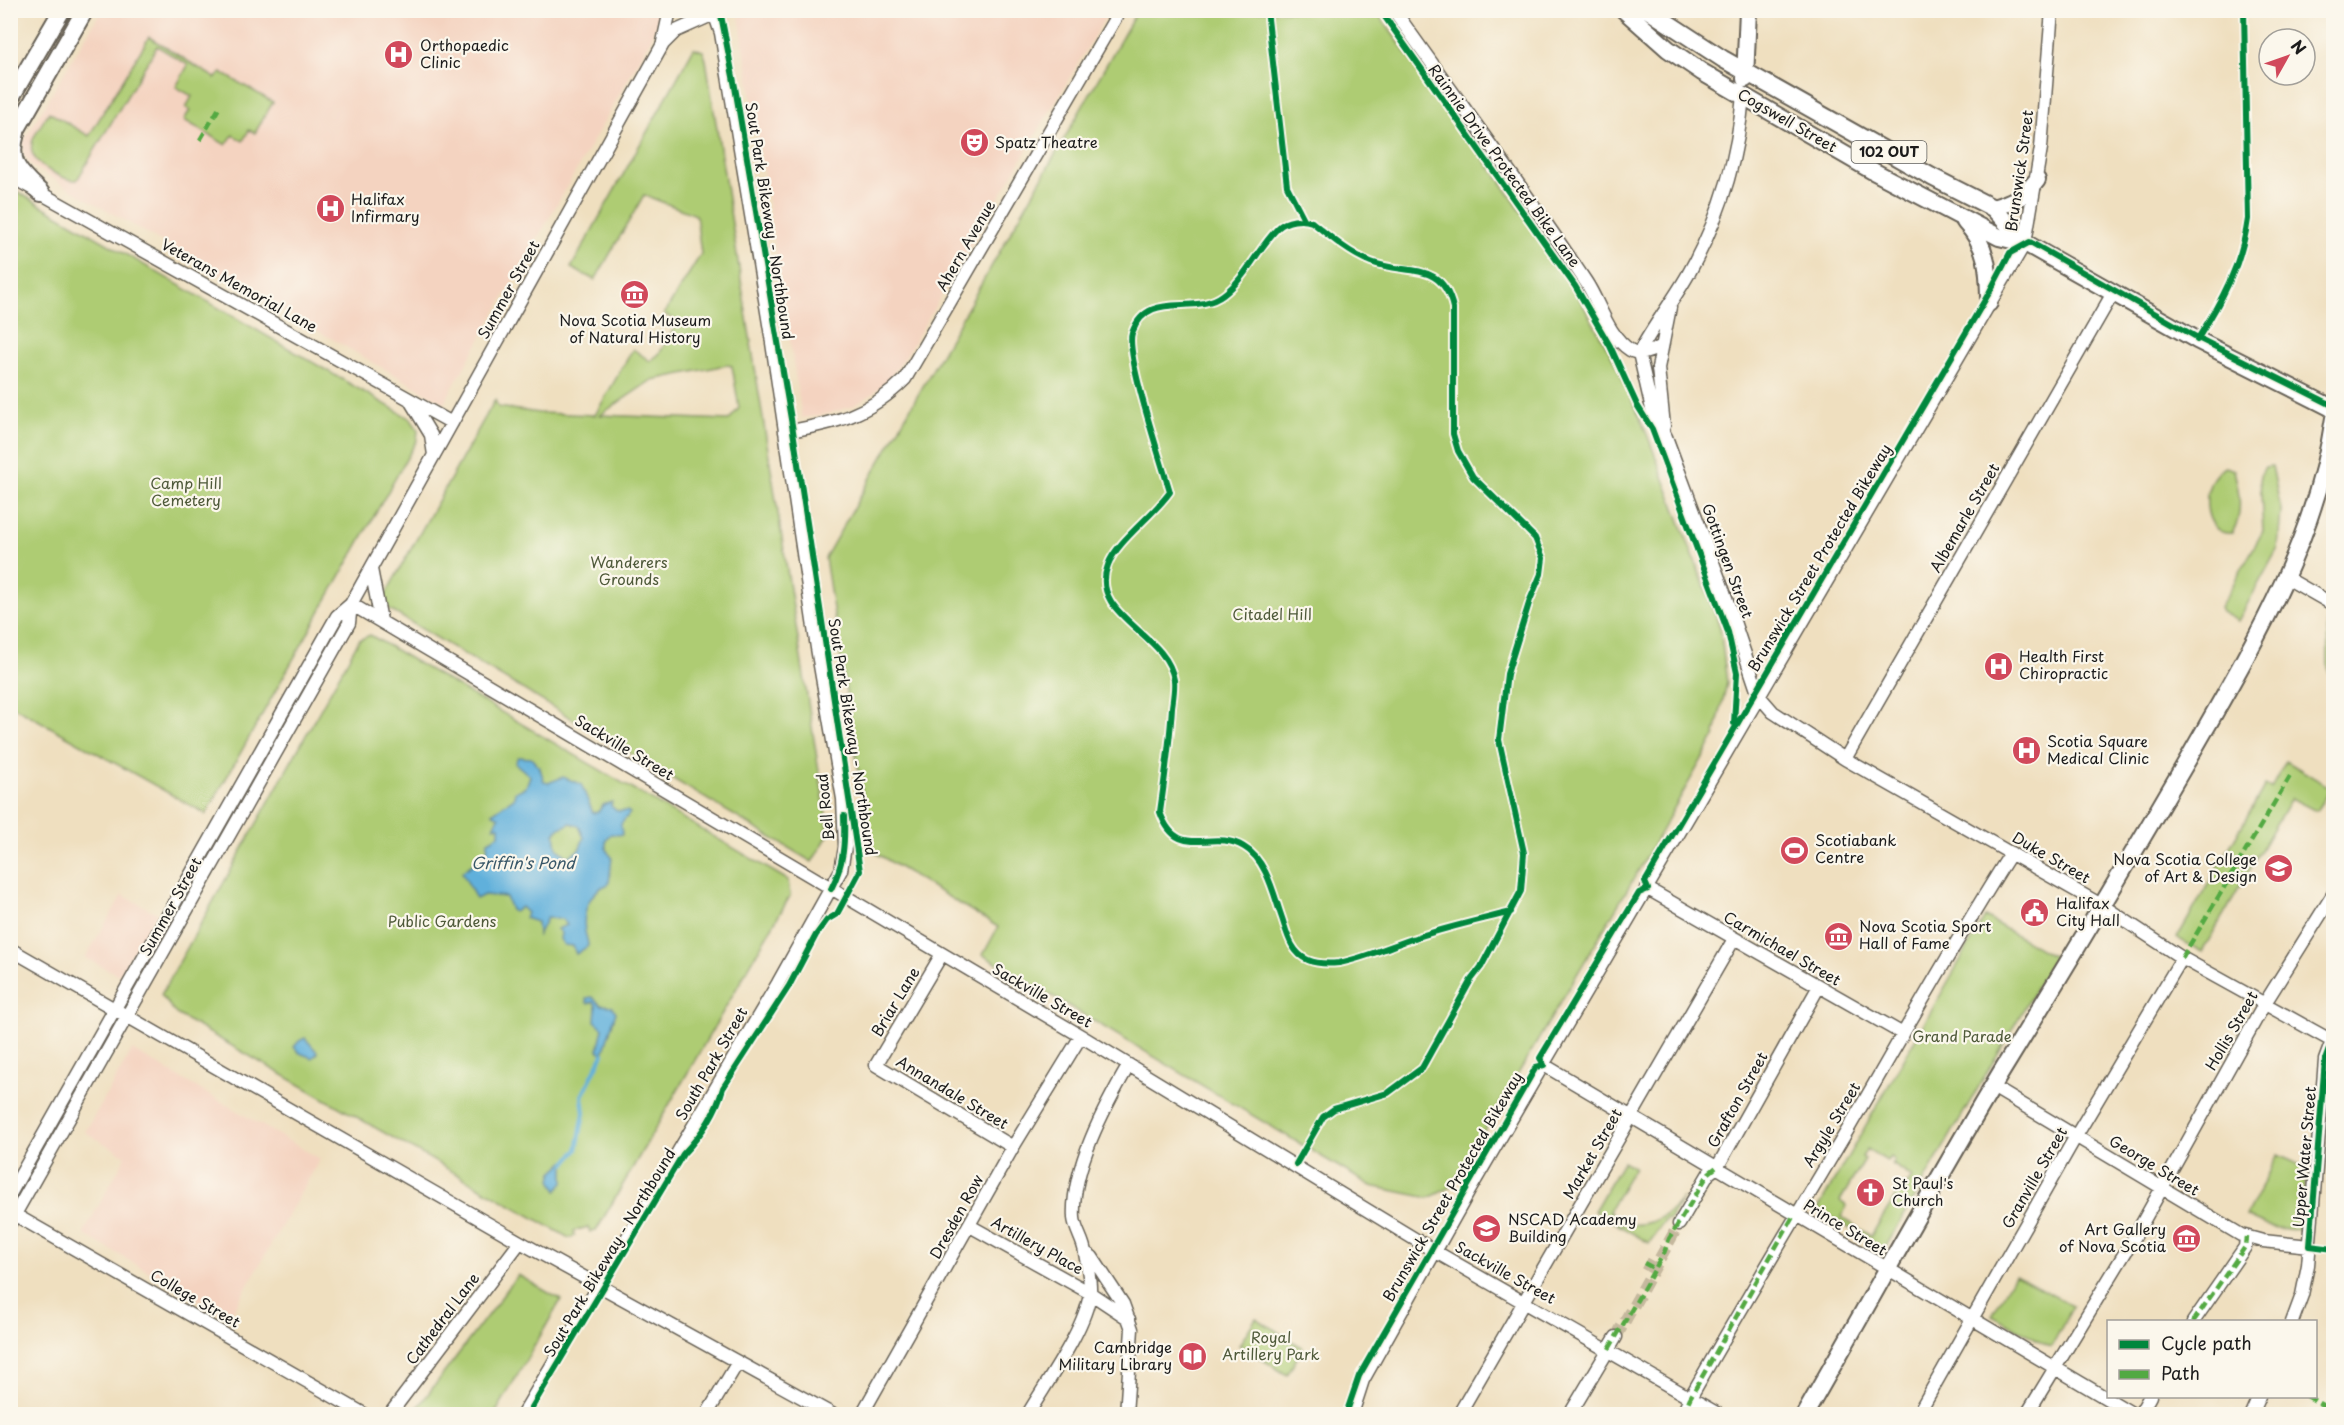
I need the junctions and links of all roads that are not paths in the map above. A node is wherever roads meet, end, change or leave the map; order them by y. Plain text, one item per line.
1 (62, 10) edge
2 (85, 10) edge
3 (670, 10) edge
4 (1120, 10) edge
5 (1394, 10) edge
6 (1624, 10) edge
7 (1648, 10) edge
8 (1748, 10) edge
9 (2052, 10) edge
10 (717, 12) edge
11 (663, 44) junction
12 (1746, 71) junction
13 (1743, 95) junction
14 (10, 99) edge
15 (13, 136) edge
16 (10, 176) edge
17 (2037, 180) junction
18 (41, 193) junction
19 (1993, 208) junction
20 (1960, 217) junction
21 (2025, 243) junction
22 (2113, 292) junction
23 (1672, 300) junction
24 (1989, 303) junction
25 (1660, 348) junction
26 (1639, 353) junction
27 (409, 399) junction
28 (2334, 409) edge
29 (2334, 418) edge
30 (452, 423) junction
31 (785, 432) junction
32 (1665, 437) junction
33 (434, 455) junction
34 (370, 569) junction
35 (2285, 577) junction
36 (351, 604) junction
37 (2334, 605) edge
38 (381, 621) junction
39 (1759, 696) junction
40 (1845, 759) junction
41 (2011, 853) junction
42 (831, 888) junction
43 (1648, 889) junction
44 (2334, 893) edge
45 (2103, 906) junction
46 (1734, 939) junction
47 (10, 949) edge
48 (942, 954) junction
49 (2182, 958) junction
50 (1818, 988) junction
51 (2265, 1003) junction
52 (115, 1010) junction
53 (127, 1017) junction
54 (1903, 1034) junction
55 (1081, 1036) junction
56 (2333, 1039) edge
57 (876, 1065) joint
58 (1129, 1065) junction
59 (1544, 1065) junction
60 (1993, 1087) junction
61 (1632, 1116) junction
62 (2076, 1136) junction
63 (1013, 1147) junction
64 (1718, 1166) junction
65 (2162, 1187) junction
66 (10, 1194) edge
67 (1794, 1215) junction
68 (12, 1216) edge
69 (1679, 1224) tunnel mouth
70 (970, 1226) junction
71 (2246, 1237) junction
72 (520, 1242) junction
73 (2310, 1246) junction
74 (1436, 1252) junction
75 (1086, 1253) junction
76 (1887, 1271) junction
77 (598, 1284) junction
78 (1090, 1293) junction
79 (1525, 1301) junction
80 (1129, 1318) junction
81 (1972, 1318) junction
82 (2194, 1320) edge
83 (2293, 1320) edge
84 (1616, 1337) tunnel mouth
85 (1609, 1349) junction
86 (738, 1362) junction
87 (2055, 1368) junction
88 (1690, 1398) junction
89 (2149, 1398) edge
90 (2258, 1398) edge
91 (364, 1414) edge
92 (390, 1414) edge
93 (523, 1414) edge
94 (707, 1414) edge
95 (832, 1414) edge
96 (862, 1414) edge
97 (1028, 1414) edge
98 (1126, 1414) edge
99 (1352, 1414) edge
100 (1459, 1414) edge
101 (1570, 1414) edge
102 (1683, 1414) edge
103 (1718, 1414) edge
104 (1805, 1414) edge
105 (1918, 1414) edge
106 (2027, 1414) edge
107 (2133, 1414) edge
108 (2140, 1414) edge
109 (2251, 1414) edge

1 - 14 main road
2 - 15 main road
3 - 11 street
4 - 31 street, Ahern Avenue
5 - 26 street
6 - 13 main road, Cogswell Street
7 - 12 main road, Cogswell Street / 102 OUT
8 - 12 main road
9 - 17 street, Brunswick Street
10 - 11 street, Summer Street
10 - 31 street, Bell Road
11 - 30 street, Summer Street
12 - 13 main road
12 - 19 main road, Cogswell Street / 102 OUT
13 - 20 main road, Cogswell Street
13 - 23 street, Gottingen Street
15 - 18 main road
16 - 18 street, Veterans Memorial Lane
17 - 19 main road
17 - 21 street, Brunswick Street
18 - 27 street, Veterans Memorial Lane
19 - 21 main road, Cogswell Street / 102 OUT
20 - 21 main road, Cogswell Street
20 - 24 main road
21 - 22 main road, Cogswell Street / 102 OUT
21 - 24 street, Brunswick Street
22 - 28 main road, Cogswell Street
22 - 40 street, Albemarle Street
23 - 25 street, Gottingen Street
23 - 26 street, Gottingen Street
24 - 39 street, Brunswick Street
25 - 26 street
25 - 32 street, Gottingen Street
26 - 32 street, Gottingen Street
27 - 30 street, Veterans Memorial Lane
27 - 33 street
29 - 35 main road
30 - 33 street, Summer Street
31 - 42 street, Bell Road
32 - 39 street, Gottingen Street
33 - 34 street, Summer Street
34 - 36 street, Summer Street
34 - 38 street
35 - 37 street
35 - 45 main road
36 - 38 street, Sackville Street
36 - 52 street, Summer Street
36 - 53 street, Summer Street
38 - 42 street, Sackville Street
39 - 40 street, Duke Street
39 - 43 street, Brunswick Street
40 - 41 street, Duke Street
41 - 45 street, Duke Street
41 - 54 street, Argyle Street
42 - 48 street, Sackville Street
42 - 77 street, South Park Street
43 - 46 street, Carmichael Street
43 - 59 street, Brunswick Street
44 - 51 street, Hollis Street
45 - 49 street, Duke Street
45 - 60 main road
46 - 50 street, Carmichael Street
46 - 61 street, Market Street
47 - 52 street
48 - 55 street, Sackville Street
48 - 57 street, Briar Lane
49 - 51 street, Duke Street
49 - 62 street, Granville Street
50 - 54 street, Carmichael Street
50 - 64 street, Grafton Street
51 - 56 street, Duke Street
51 - 65 street, Hollis Street
52 - 53 street
52 - 66 street, Summer Street
53 - 68 street, Summer Street
53 - 72 street
54 - 67 street, Argyle Street
55 - 58 street, Sackville Street
55 - 63 street, Dresden Row
56 - 73 street, Upper Water Street
57 - 63 street, Annandale Street
58 - 74 street, Sackville Street
58 - 75 street
59 - 61 street, Prince Street
59 - 74 street, Brunswick Street
60 - 62 street, George Street
60 - 76 main road
61 - 64 street, Prince Street
61 - 79 street, Market Street
62 - 65 street, George Street
62 - 81 street, Granville Street
63 - 70 street, Dresden Row
64 - 67 street, Prince Street
64 - 69 street, Grafton Street
65 - 71 street, George Street
65 - 87 street, Hollis Street
67 - 76 street, Prince Street
67 - 88 street, Argyle Street
68 - 91 street, College Street
70 - 78 street, Artillery Place
70 - 96 street, Dresden Row
71 - 73 street, George Street
71 - 82 street
72 - 77 street
72 - 92 street, Cathedral Lane
73 - 83 street, Upper Water Street
74 - 79 street, Sackville Street
74 - 99 street, Brunswick Street
75 - 78 street
75 - 80 street
76 - 81 street, Prince Street
76 - 104 main road
77 - 86 street
77 - 93 street, South Park Street
78 - 80 street, Artillery Place
78 - 97 street
79 - 85 street, Sackville Street
79 - 100 street, Market Street
80 - 98 street
81 - 87 street, Prince Street
81 - 105 street, Granville Street
84 - 85 street
85 - 88 street, Sackville Street
85 - 101 street
86 - 94 street
86 - 95 street
87 - 106 street, Hollis Street
87 - 107 street, Prince Street
88 - 102 street, Argyle Street
88 - 103 street, Sackville Street
89 - 108 street
90 - 109 street

